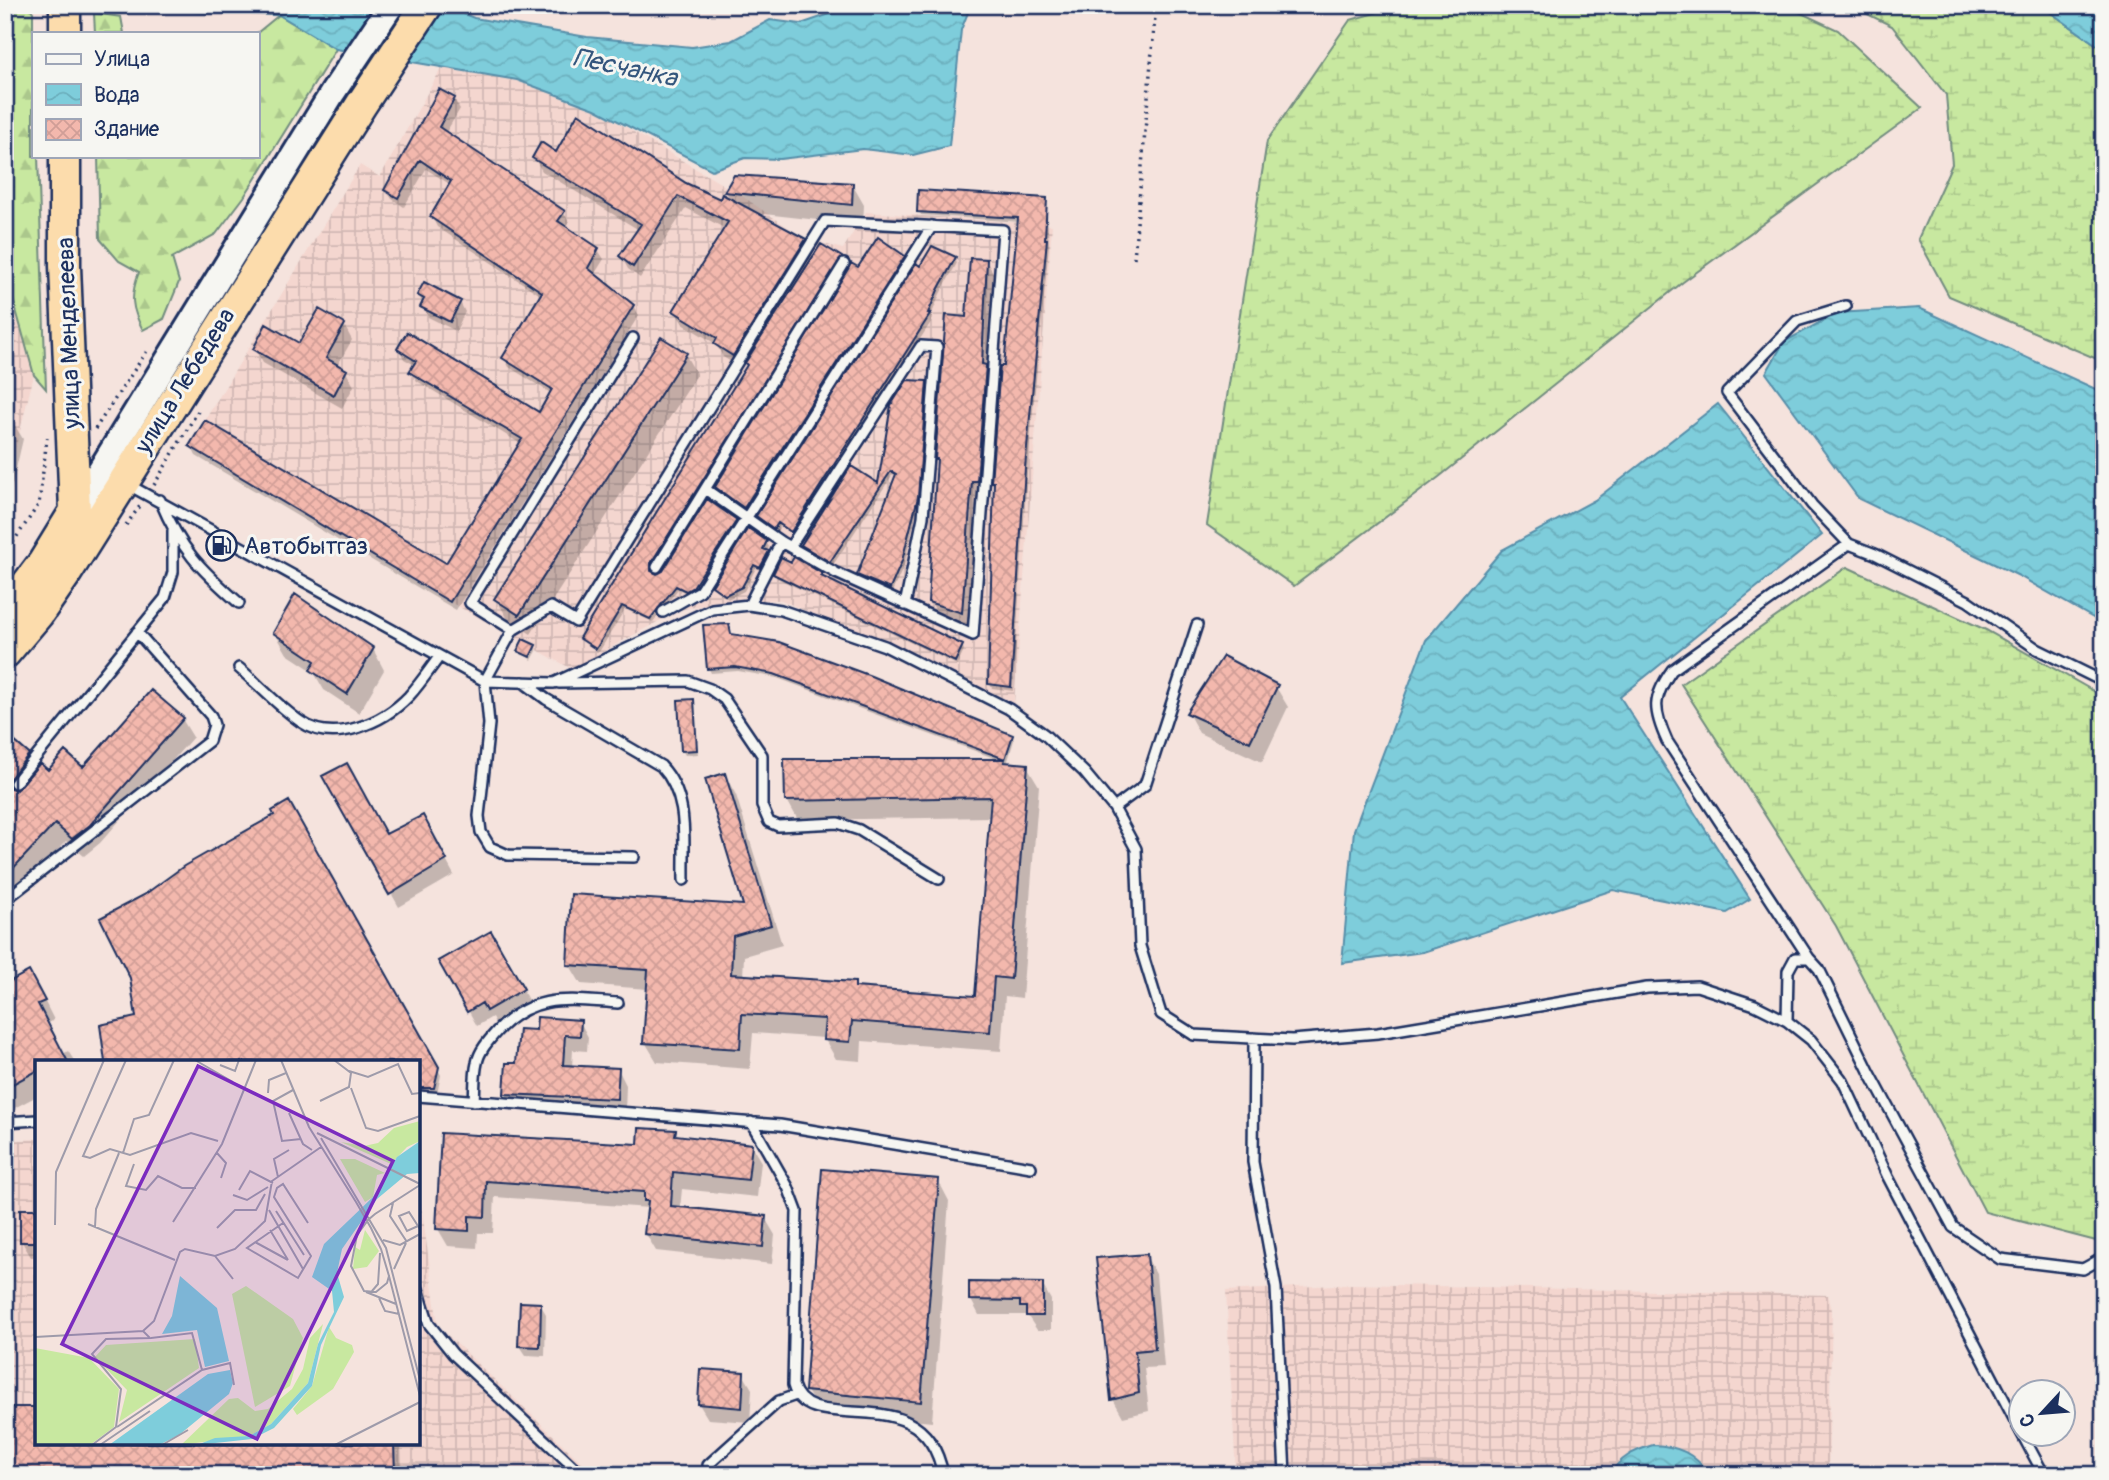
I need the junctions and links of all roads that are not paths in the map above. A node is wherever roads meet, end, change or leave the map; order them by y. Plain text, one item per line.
1 (65, 5) edge
2 (391, 5) edge
3 (427, 5) edge
4 (65, 32) edge
5 (65, 158) edge
6 (932, 226) junction
7 (845, 264) dead end
8 (1846, 306) dead end
9 (633, 338) dead end
10 (110, 474) junction
11 (705, 489) junction
12 (160, 500) junction
13 (75, 511) junction
14 (747, 517) junction
15 (173, 530) junction
16 (781, 542) junction
17 (1849, 544) junction
18 (790, 547) junction
19 (657, 567) dead end
20 (239, 603) dead end
21 (749, 605) junction
22 (905, 605) junction
23 (663, 612) dead end
24 (5, 613) edge
25 (1197, 625) dead end
26 (513, 630) junction
27 (137, 632) junction
28 (5, 653) edge
29 (439, 657) junction
30 (239, 668) dead end
31 (485, 681) junction
32 (523, 682) junction
33 (2104, 682) edge
34 (554, 683) junction
35 (15, 783) dead end
36 (1114, 808) junction
37 (635, 857) dead end
38 (939, 879) dead end
39 (684, 880) dead end
40 (5, 900) edge
41 (1809, 958) junction
42 (618, 1003) dead end
43 (1787, 1021) junction
44 (1254, 1038) junction
45 (420, 1096) edge
46 (474, 1101) junction
47 (35, 1120) edge
48 (5, 1122) edge
49 (751, 1122) junction
50 (1031, 1167) dead end
51 (2104, 1252) edge
52 (420, 1295) edge
53 (796, 1395) junction
54 (2008, 1407) edge
55 (2030, 1448) edge
56 (708, 1465) dead end
57 (582, 1475) edge
58 (943, 1475) edge
59 (1285, 1475) edge
60 (2044, 1475) edge

1 - 4 highway
2 - 10 main road, улица Лебедева
3 - 10 highway, улица Лебедева
5 - 13 highway, улица Менделеева
6 - 14 lane
6 - 22 lane
6 - 26 lane
7 - 11 lane
8 - 17 lane
9 - 26 lane
10 - 12 lane
10 - 13 main road, улица Лебедева
10 - 28 highway, улица Лебедева
11 - 14 lane
11 - 19 lane
12 - 15 lane
12 - 29 lane
13 - 24 highway, улица Лебедева
14 - 16 lane
14 - 23 lane
15 - 20 lane
15 - 27 lane
16 - 18 lane
16 - 21 lane
17 - 33 lane
17 - 41 lane
18 - 22 lane
18 - 22 lane
21 - 34 lane
21 - 36 lane
25 - 36 lane
26 - 31 lane
27 - 35 lane
27 - 40 lane
29 - 30 lane
29 - 31 lane
31 - 32 lane
31 - 37 lane
32 - 34 lane
32 - 39 lane
34 - 38 lane
36 - 44 lane
41 - 43 lane
41 - 51 lane
42 - 46 lane
43 - 44 lane
43 - 54 lane
44 - 59 lane
45 - 46 lane
46 - 49 lane
47 - 48 lane
49 - 50 lane
49 - 53 lane
52 - 57 lane
53 - 56 lane
53 - 58 lane
55 - 60 lane

